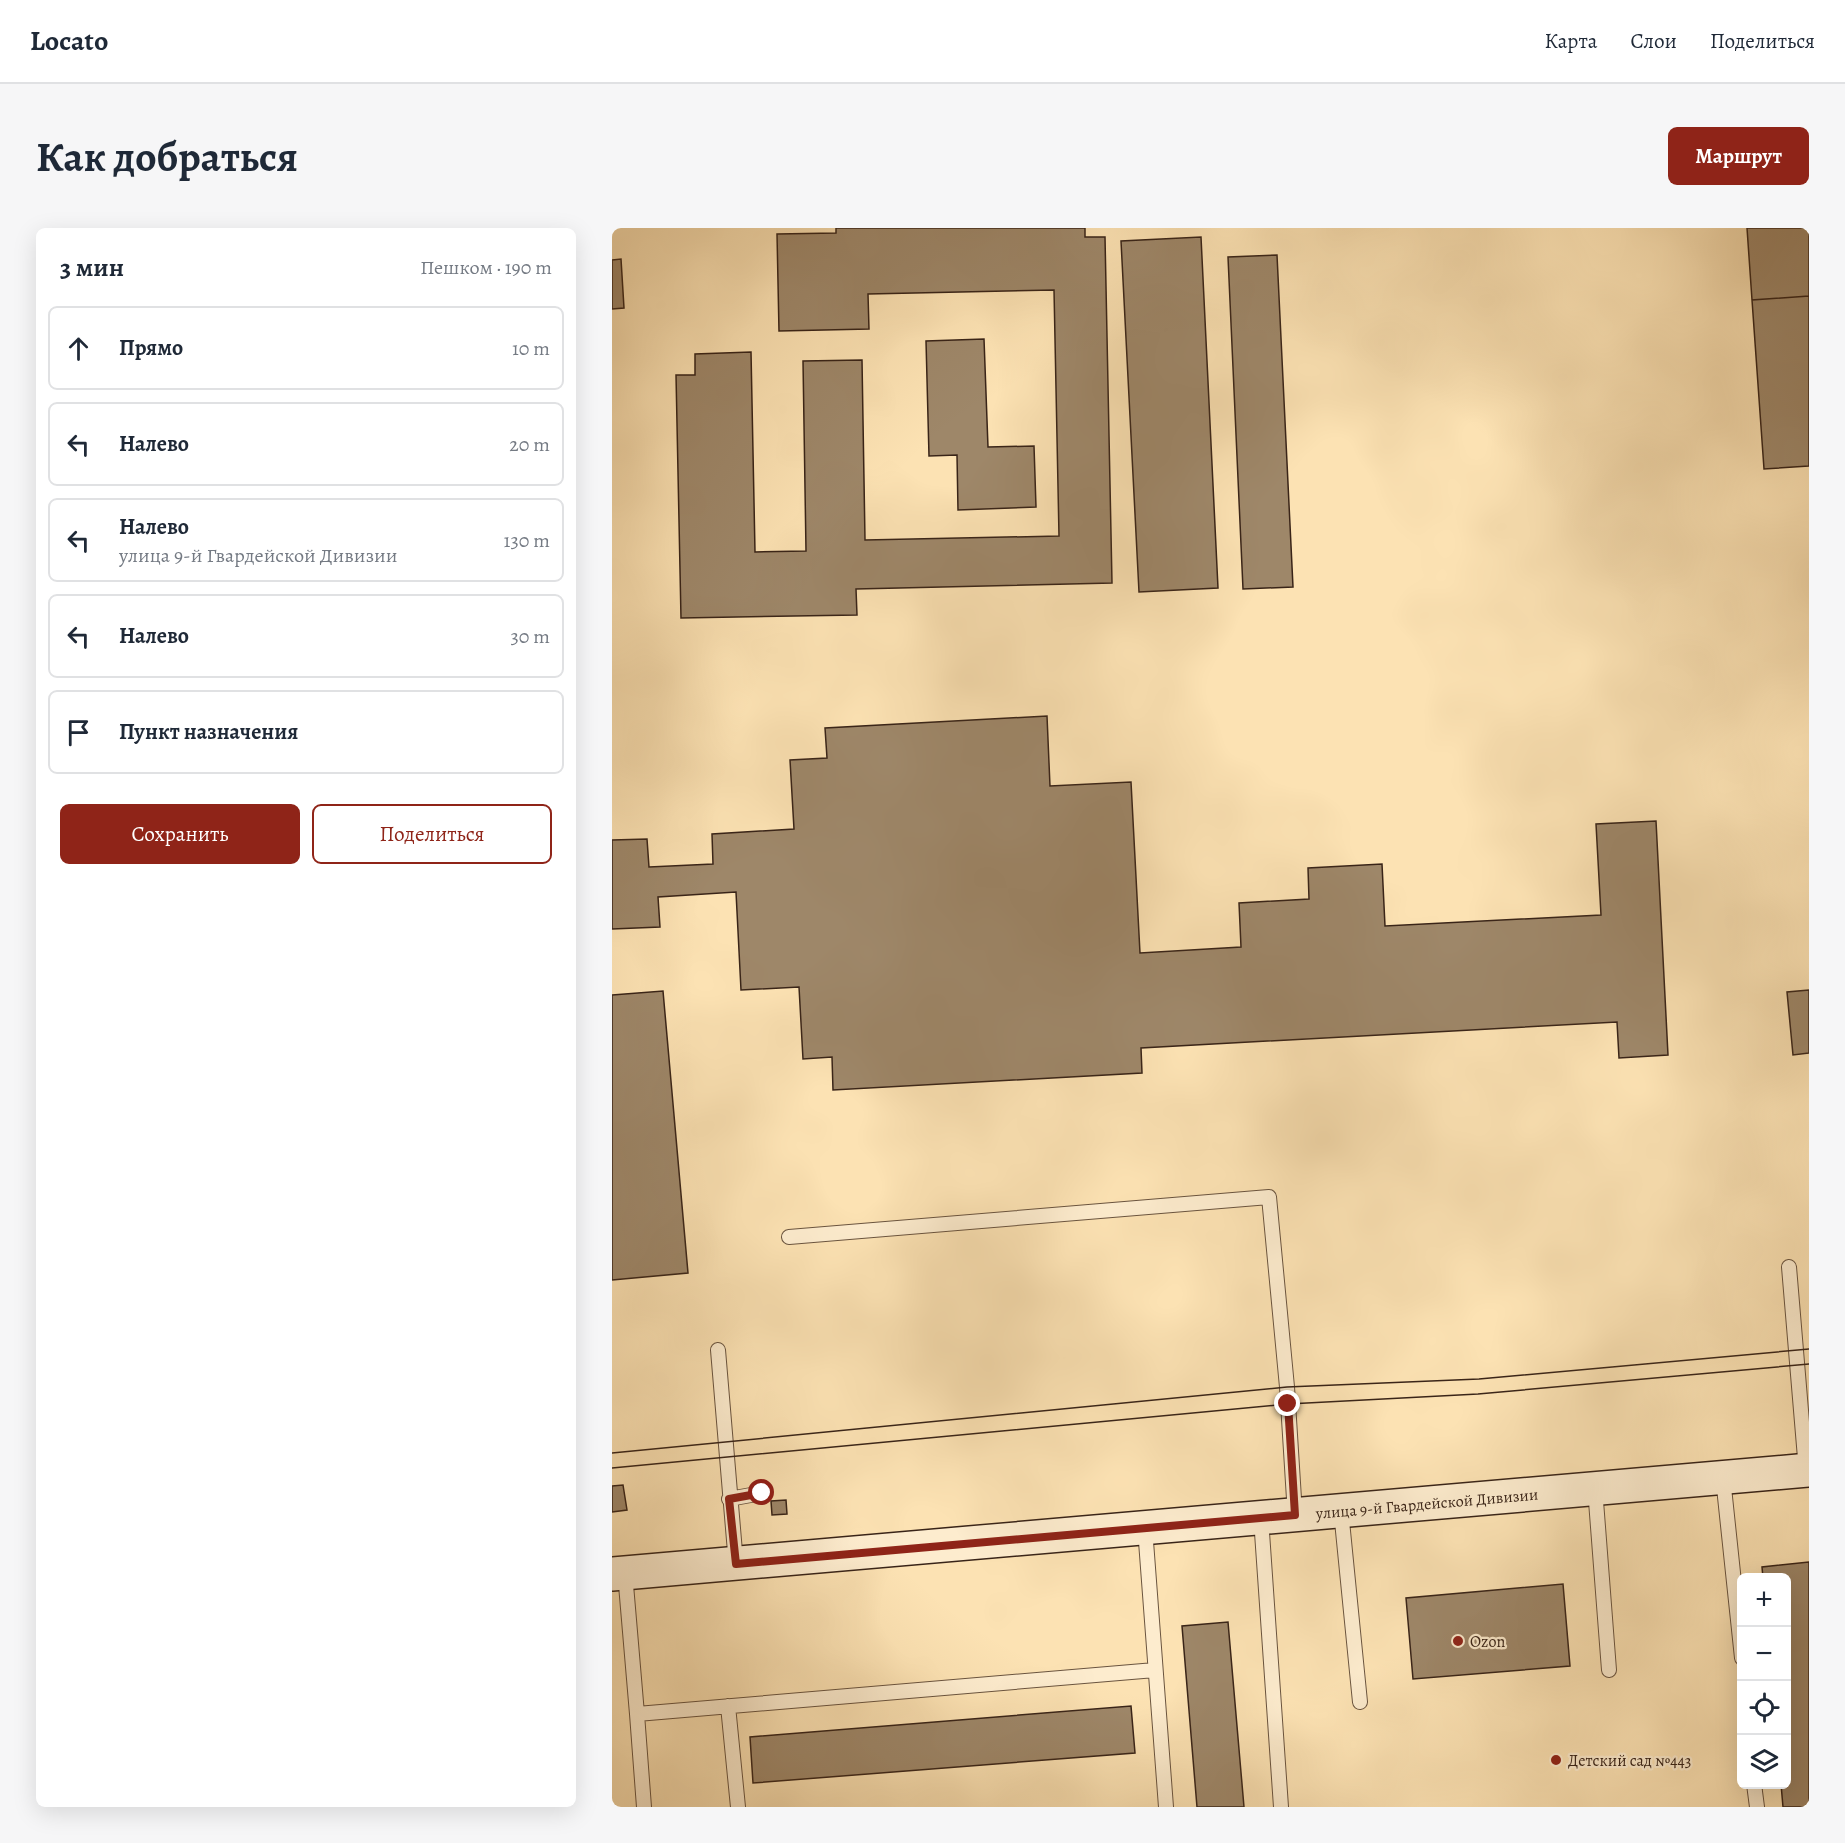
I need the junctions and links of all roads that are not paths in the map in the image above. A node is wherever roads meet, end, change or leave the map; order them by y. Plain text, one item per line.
1 (789, 1237) dead end
2 (1789, 1267) dead end
3 (718, 1350) dead end
4 (1808, 1470) edge
5 (1723, 1477) junction
6 (1596, 1488) junction
7 (762, 1493) dead end
8 (729, 1499) junction
9 (1341, 1511) junction
10 (1295, 1515) junction
11 (1261, 1518) junction
12 (1144, 1528) junction
13 (736, 1564) junction
14 (618, 1574) edge
15 (1739, 1627) edge
16 (1155, 1670) junction
17 (1609, 1670) dead end
18 (1360, 1702) dead end
19 (728, 1706) junction
20 (636, 1714) junction
21 (1755, 1789) edge
22 (644, 1807) edge
23 (738, 1807) edge
24 (1166, 1807) edge
25 (1281, 1807) edge
26 (1757, 1807) edge

1 - 10 lane
2 - 4 lane
3 - 8 lane
4 - 5 street, улица 9-й Гвардейской Дивизии
5 - 6 street, улица 9-й Гвардейской Дивизии
5 - 15 lane
6 - 9 street, улица 9-й Гвардейской Дивизии
6 - 17 lane
7 - 8 lane
8 - 13 lane
9 - 10 street, улица 9-й Гвардейской Дивизии
9 - 18 lane
10 - 11 street, улица 9-й Гвардейской Дивизии
11 - 12 street, улица 9-й Гвардейской Дивизии
11 - 25 lane
12 - 13 street, улица 9-й Гвардейской Дивизии
12 - 16 lane
13 - 14 street, улица 9-й Гвардейской Дивизии
14 - 20 lane
16 - 19 lane
16 - 24 lane
19 - 20 lane
19 - 23 lane
20 - 22 lane
21 - 26 lane

